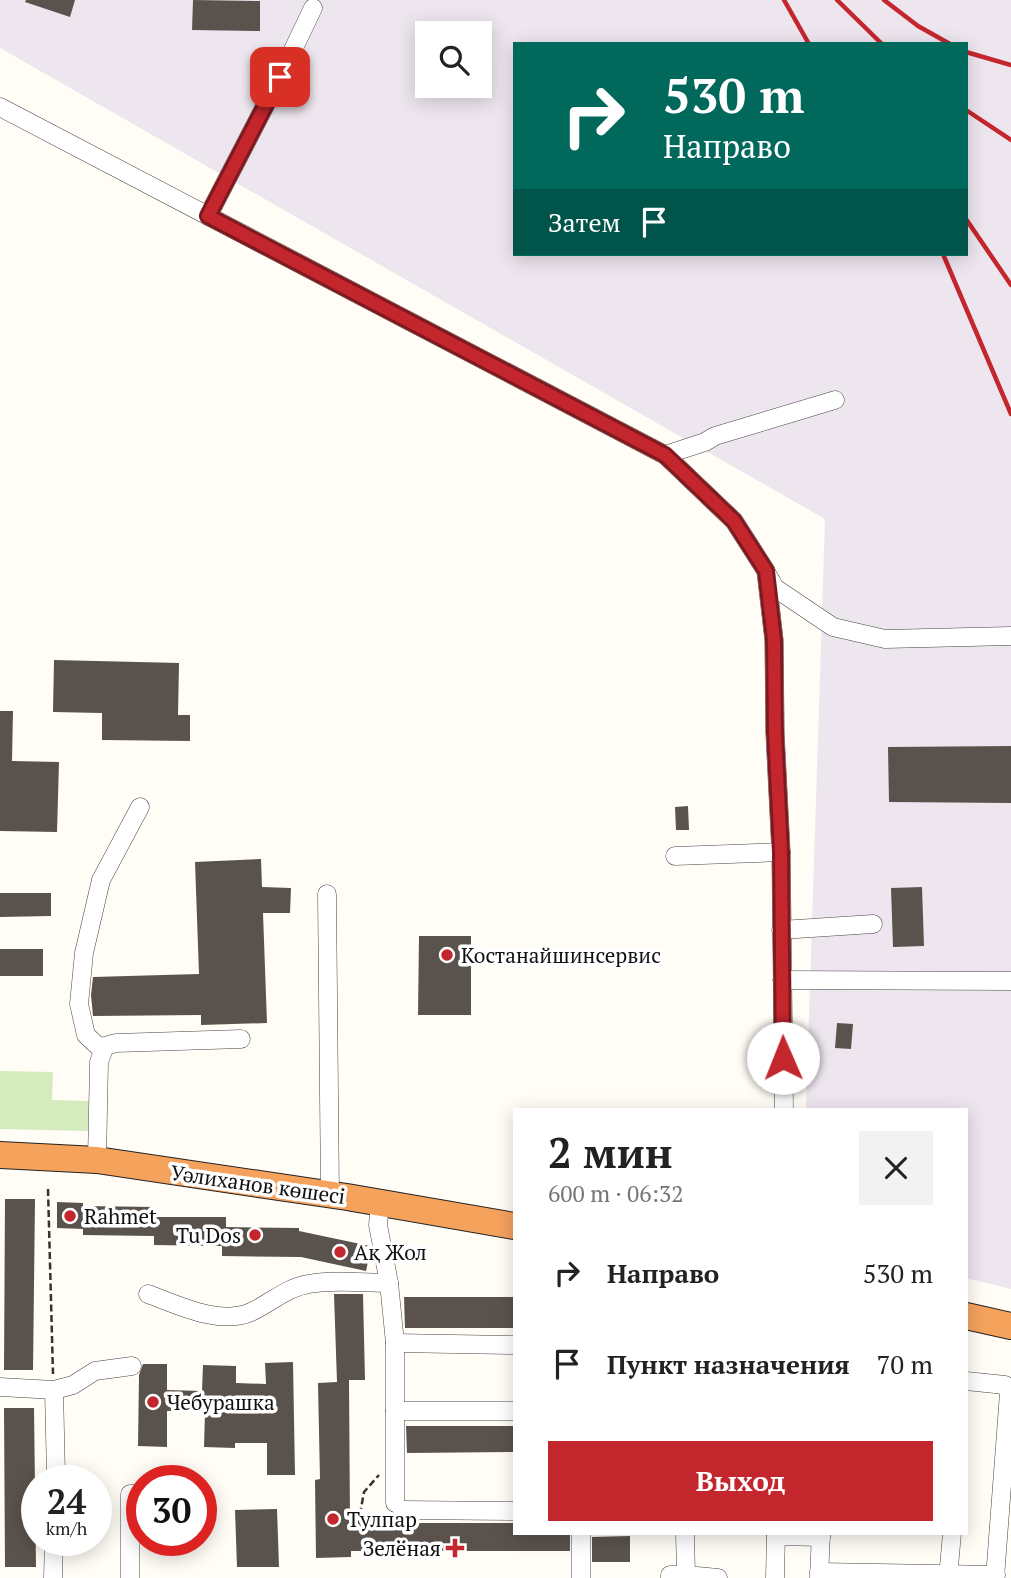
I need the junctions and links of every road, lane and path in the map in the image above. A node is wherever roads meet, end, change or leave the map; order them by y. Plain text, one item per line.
1 (313, 8) dead end
2 (0, 107) edge
3 (208, 216) junction
4 (835, 400) dead end
5 (665, 455) junction
6 (766, 571) junction
7 (1011, 636) edge
8 (140, 807) dead end
9 (781, 852) junction
10 (676, 856) dead end
11 (327, 894) dead end
12 (873, 924) dead end
13 (781, 930) junction
14 (782, 980) junction
15 (1011, 981) edge
16 (241, 1039) dead end
17 (102, 1050) junction
18 (784, 1108) edge
19 (0, 1155) edge
20 (97, 1160) junction
21 (48, 1189) dead end
22 (330, 1195) junction
23 (380, 1202) junction
24 (513, 1226) edge
25 (389, 1283) junction
26 (148, 1294) dead end
27 (968, 1316) edge
28 (1011, 1326) edge
29 (395, 1343) junction
30 (513, 1345) edge
31 (132, 1366) dead end
32 (968, 1381) edge
33 (1008, 1381) edge
34 (0, 1387) edge
35 (54, 1390) junction
36 (394, 1411) junction
37 (513, 1411) edge
38 (56, 1465) edge
39 (381, 1473) dead end
40 (513, 1511) edge
41 (358, 1525) dead end
42 (581, 1535) edge
43 (685, 1535) edge
44 (776, 1535) edge
45 (821, 1535) edge
46 (951, 1535) edge
47 (54, 1556) edge
48 (130, 1556) edge
49 (819, 1575) edge
50 (678, 1576) edge
51 (948, 1576) edge
52 (996, 1576) edge
53 (53, 1578) edge
54 (130, 1578) edge
55 (581, 1578) edge
56 (719, 1578) edge
57 (775, 1578) edge

1 - 3 street
2 - 3 street
3 - 5 street
4 - 5 street
5 - 6 street
6 - 7 street
6 - 9 street
8 - 17 street
9 - 10 street
9 - 13 street
11 - 22 street
12 - 13 street
13 - 14 street
14 - 15 street
14 - 18 street
16 - 17 street
17 - 20 street
19 - 20 highway, Уәлиханов көшесі
20 - 22 highway, Уәлиханов көшесі
21 - 35 path
22 - 23 highway, Уәлиханов көшесі
23 - 24 highway, Уәлиханов көшесі
23 - 25 street
25 - 26 street
25 - 29 street
27 - 28 highway
29 - 30 street
29 - 36 street
31 - 35 street
32 - 33 street
33 - 52 street
34 - 35 street
35 - 38 street
36 - 37 street
36 - 40 street
39 - 41 path
42 - 55 street
43 - 50 street
44 - 45 street
44 - 57 street
45 - 49 street
46 - 51 street
47 - 53 street
48 - 54 street
49 - 51 street
50 - 56 street
51 - 52 street

